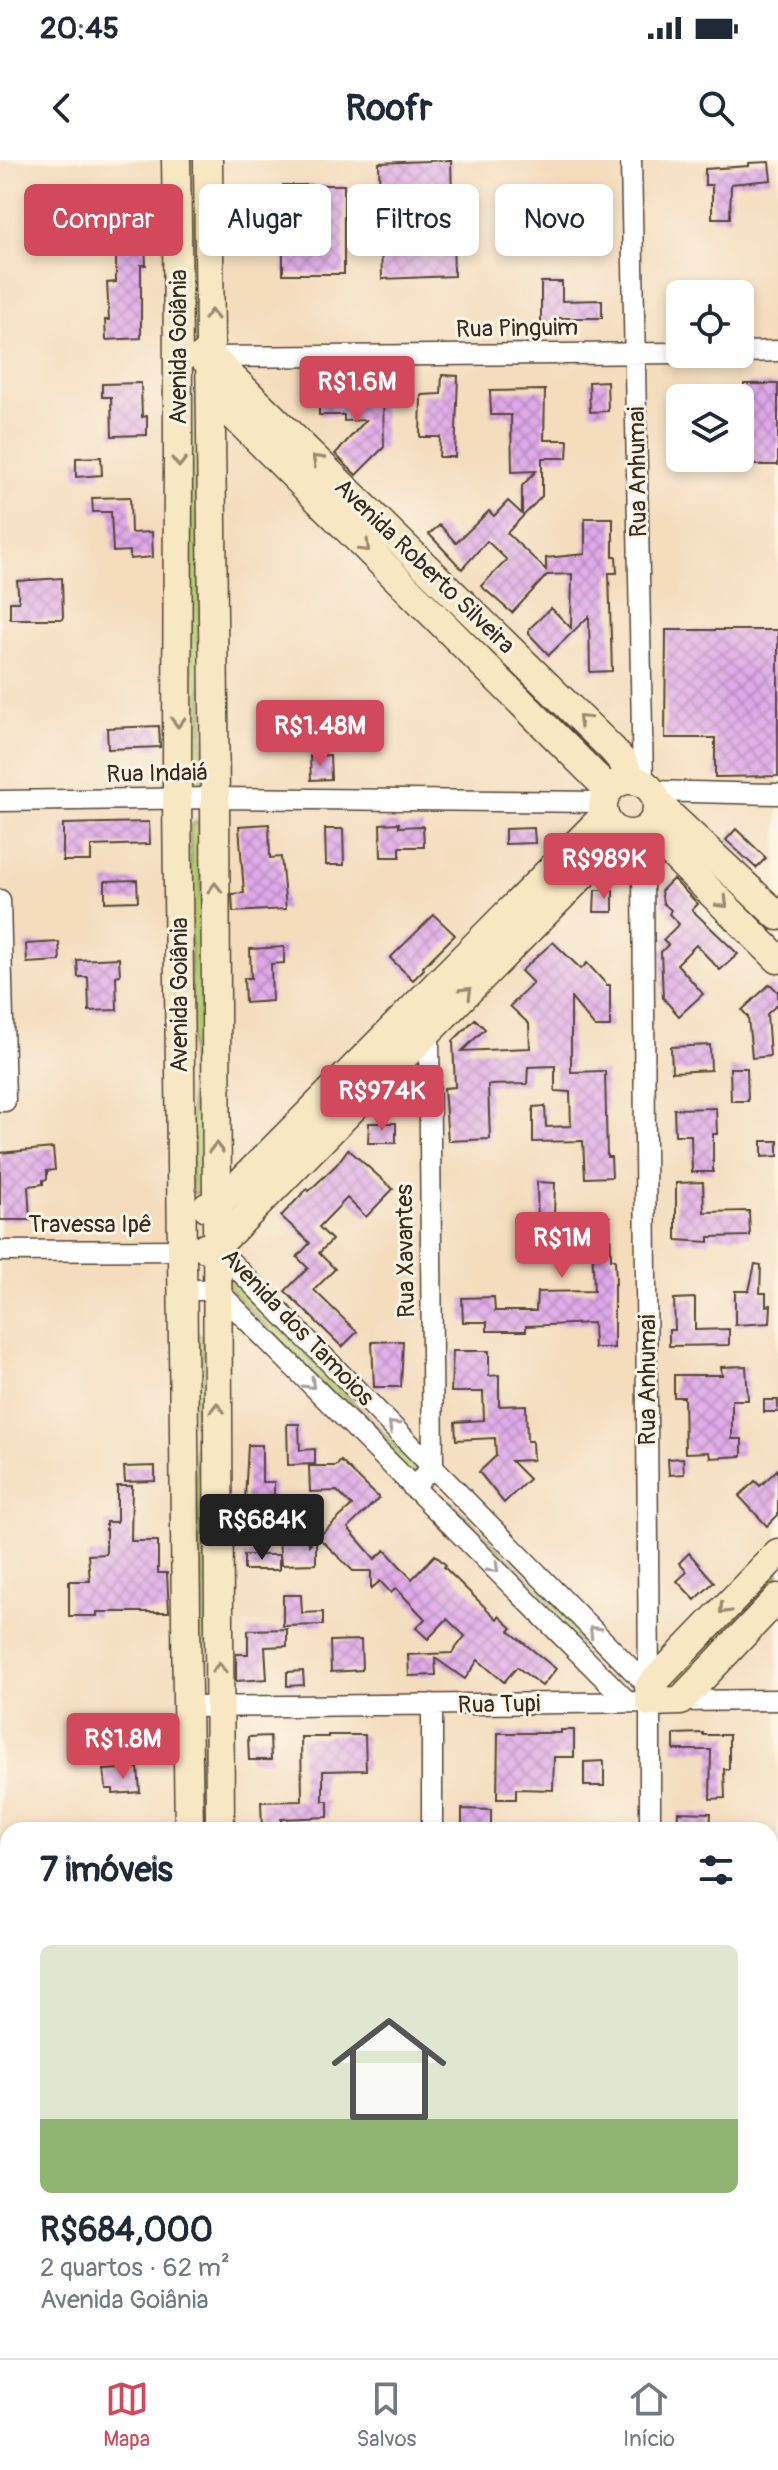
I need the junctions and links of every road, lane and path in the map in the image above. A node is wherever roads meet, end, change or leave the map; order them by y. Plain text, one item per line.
1 (176, 160) edge
2 (208, 160) edge
3 (631, 160) edge
4 (778, 351) edge
5 (754, 352) edge
6 (634, 353) junction
7 (666, 353) edge
8 (211, 357) junction
9 (180, 358) junction
10 (179, 392) junction
11 (211, 393) junction
12 (778, 794) edge
13 (215, 798) junction
14 (177, 799) junction
15 (0, 801) edge
16 (631, 806) junction
17 (0, 900) edge
18 (778, 916) edge
19 (778, 959) edge
20 (420, 1021) junction
21 (0, 1101) edge
22 (216, 1207) junction
23 (180, 1209) junction
24 (216, 1247) junction
25 (181, 1250) junction
26 (0, 1251) edge
27 (216, 1289) junction
28 (181, 1291) junction
29 (433, 1466) junction
30 (413, 1488) junction
31 (778, 1553) edge
32 (778, 1598) edge
33 (642, 1697) junction
34 (778, 1700) edge
35 (680, 1701) junction
36 (432, 1704) junction
37 (188, 1707) junction
38 (219, 1707) junction
39 (189, 1822) edge
40 (220, 1822) edge
41 (432, 1822) edge
42 (650, 1822) edge

1 - 9 street, Avenida Goiânia
8 -> 2 street, Avenida Goiânia
3 - 6 street, Rua Anhumai
4 - 5 street
6 - 7 street, Rua Pinguim
6 - 8 street, Rua Pinguim
6 - 16 street, Rua Anhumai
8 - 9 street
8 - 11 street, Avenida Goiânia
16 -> 8 street, Avenida Roberto Silveira
9 - 10 street, Avenida Goiânia
10 - 11 street
10 -> 14 street, Avenida Goiânia
11 - 13 street, Avenida Goiânia
11 -> 16 street, Avenida Roberto Silveira
12 - 16 street, Rua Indaiá
13 - 14 street, Rua Indaiá
13 - 16 street, Rua Indaiá
22 -> 13 street, Avenida Goiânia
14 - 15 street, Rua Indaiá
14 - 23 street, Avenida Goiânia
16 - 18 street, Avenida Roberto Silveira
16 -> 19 street, Avenida Roberto Silveira
16 - 20 street, Avenida dos Tamoios
16 - 33 street, Rua Anhumai
17 - 21 street
20 - 22 street, Avenida dos Tamoios
20 - 24 street, Avenida dos Tamoios
20 - 29 street, Rua Xavantes
22 - 23 street
22 - 24 street, Avenida Goiânia
23 - 25 street, Avenida Goiânia
24 - 25 street
24 - 27 street, Avenida Goiânia
29 -> 24 street, Avenida dos Tamoios
25 - 26 street, Travessa Ipê
25 - 28 street, Avenida Goiânia
27 - 28 street
27 -> 30 street, Avenida dos Tamoios
38 -> 27 street, Avenida Goiânia
28 - 37 street, Avenida Goiânia
29 - 30 street
33 -> 29 street, Avenida dos Tamoios
30 -> 33 street, Avenida dos Tamoios
31 -> 33 street
32 - 35 street
33 - 35 street, Rua Tupi
33 - 36 street, Rua Tupi
33 - 42 street, Rua Anhumai
34 - 35 street, Rua Tupi
36 - 38 street, Rua Tupi
36 - 41 street
37 - 38 street, Rua Tupi
37 - 39 street, Avenida Goiânia
38 - 40 street, Avenida Goiânia

